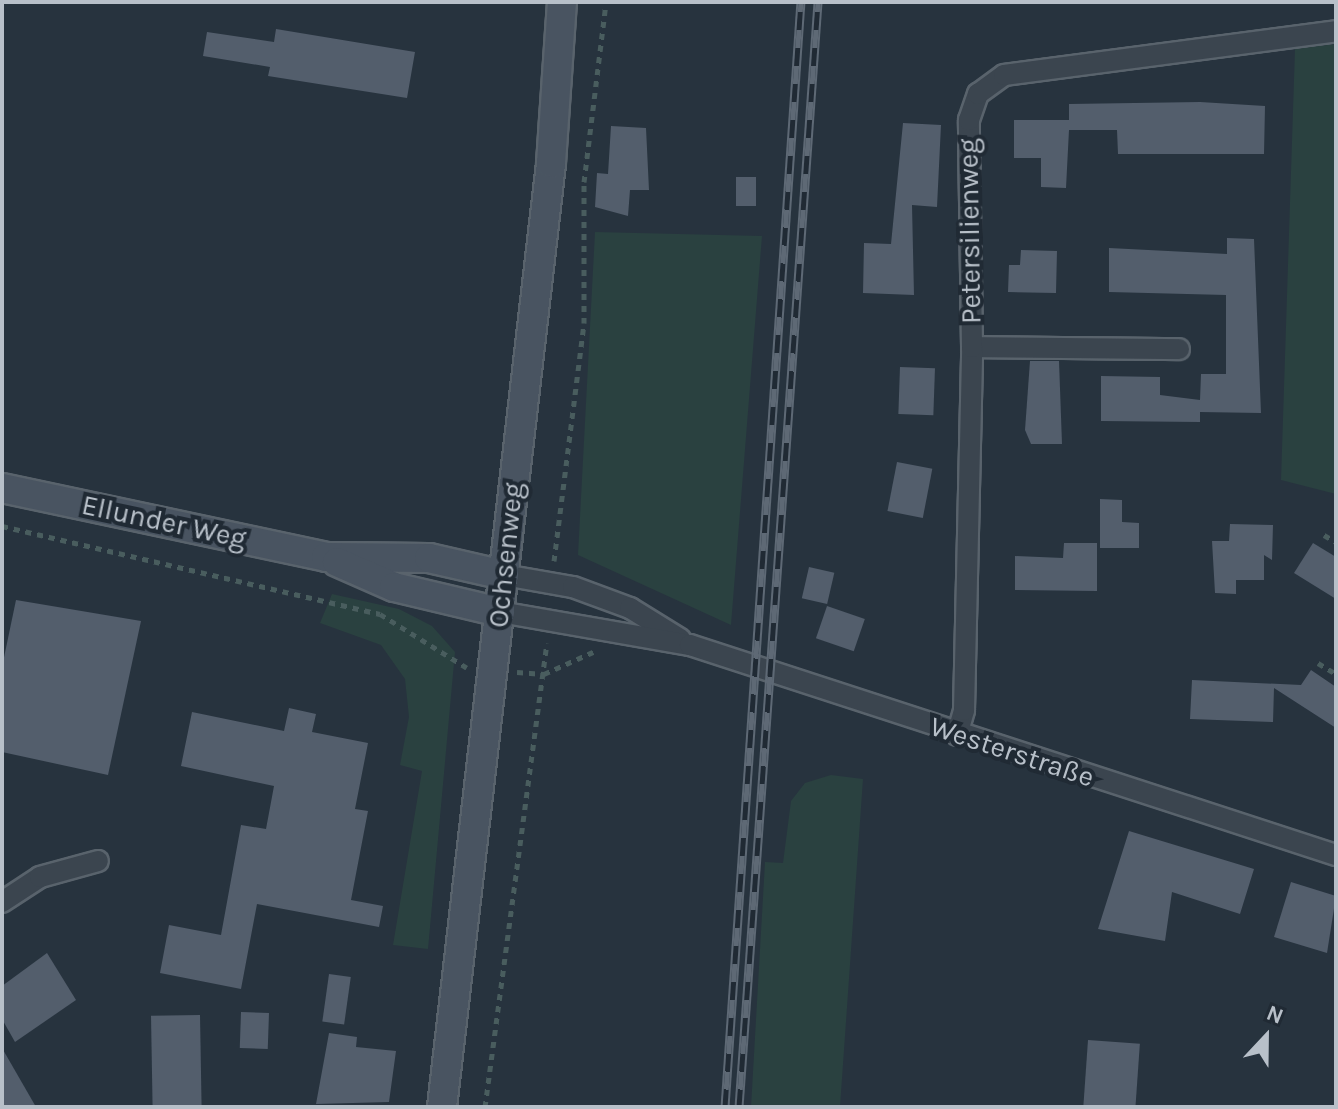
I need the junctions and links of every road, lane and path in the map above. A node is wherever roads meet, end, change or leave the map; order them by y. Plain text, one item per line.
1 (562, 2) edge
2 (606, 2) edge
3 (1336, 31) edge
4 (972, 347) junction
5 (1179, 349) dead end
6 (2, 488) edge
7 (2, 526) edge
8 (1324, 535) dead end
9 (1336, 542) edge
10 (326, 557) junction
11 (504, 575) junction
12 (552, 580) junction
13 (500, 612) junction
14 (690, 645) junction
15 (1318, 663) dead end
16 (463, 667) dead end
17 (544, 674) dead end
18 (1336, 674) edge
19 (957, 735) junction
20 (1336, 855) edge
21 (98, 861) dead end
22 (2, 902) edge
23 (442, 1107) edge
24 (485, 1107) edge

1 - 11 main road, Ochsenweg
2 - 12 path
3 - 4 street, Petersilienweg
4 - 5 street
4 - 19 street, Petersilienweg
6 - 10 main road, Ellunder Weg
7 - 16 path
8 - 9 path
10 - 11 main road, Ellunder Weg
10 - 13 main road, Ellunder Weg
11 - 12 street, Westerstraße
11 - 13 main road, Ochsenweg
12 - 14 street, Westerstraße
13 - 14 street, Westerstraße
13 - 23 main road, Ochsenweg
14 - 19 street, Westerstraße
15 - 18 path
17 - 24 path
19 - 20 street, Westerstraße
21 - 22 street

